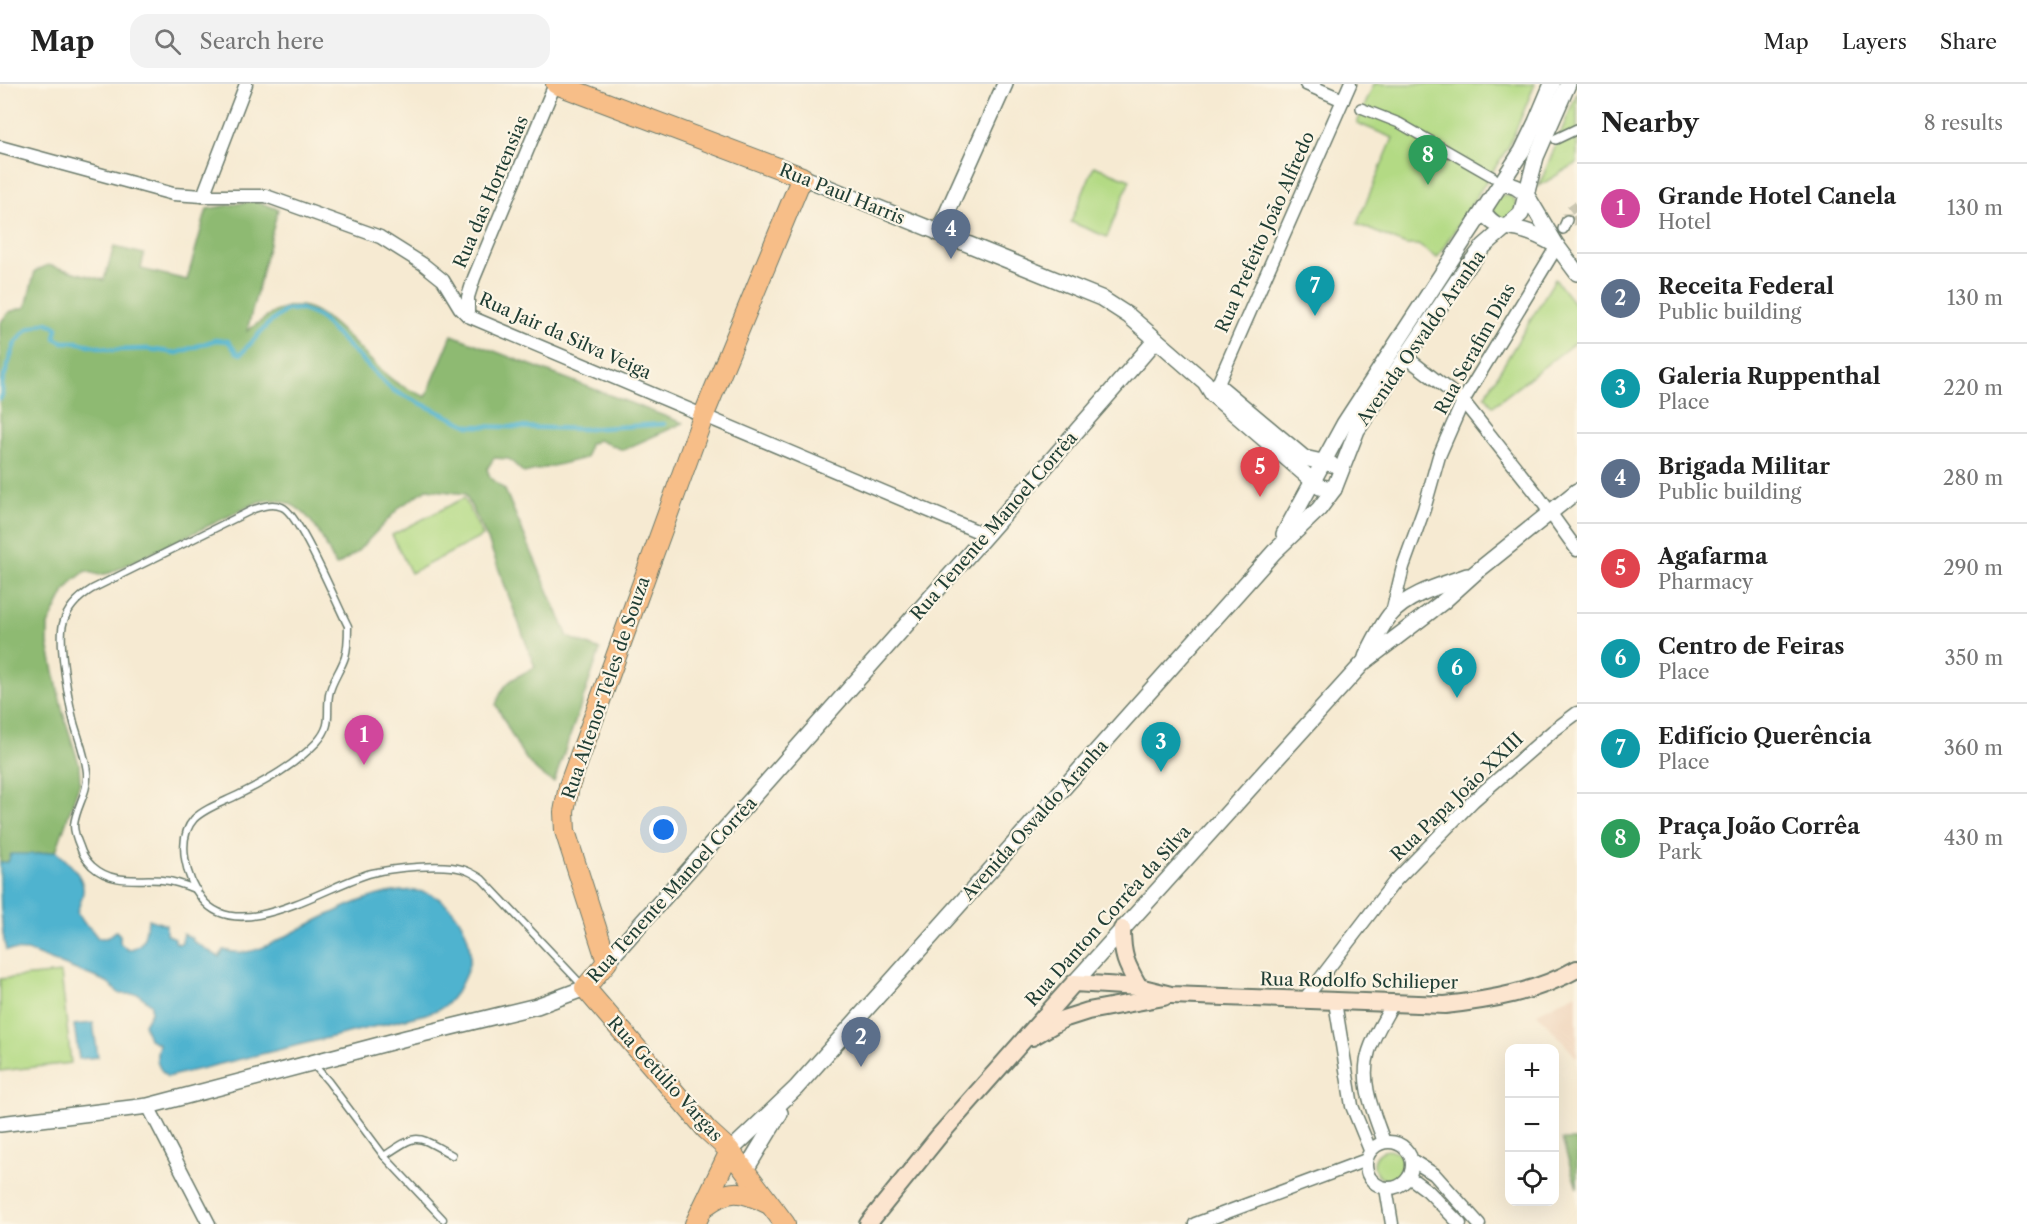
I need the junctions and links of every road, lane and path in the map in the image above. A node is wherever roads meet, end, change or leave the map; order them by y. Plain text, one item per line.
1 (246, 84) edge
2 (556, 84) edge
3 (1005, 84) edge
4 (1306, 84) edge
5 (1350, 84) edge
6 (1552, 84) edge
7 (1568, 84) edge
8 (1343, 100) junction
9 (1362, 108) dead end
10 (1577, 129) edge
11 (1556, 139) dead end
12 (0, 147) edge
13 (802, 177) junction
14 (1497, 180) junction
15 (1526, 194) junction
16 (203, 196) junction
17 (1484, 211) junction
18 (1503, 227) junction
19 (938, 233) junction
20 (1557, 246) junction
21 (1577, 273) edge
22 (468, 316) junction
23 (1156, 340) junction
24 (1406, 357) junction
25 (1212, 387) junction
26 (1463, 401) junction
27 (703, 417) junction
28 (1279, 445) junction
29 (1322, 461) junction
30 (1341, 471) junction
31 (1314, 481) junction
32 (1334, 489) junction
33 (1577, 491) edge
34 (1550, 513) junction
35 (986, 536) junction
36 (1577, 550) edge
37 (1274, 552) junction
38 (1475, 573) junction
39 (1392, 613) junction
40 (1388, 643) junction
41 (1364, 662) junction
42 (1577, 713) edge
43 (197, 890) junction
44 (1122, 929) junction
45 (607, 962) junction
46 (1577, 969) edge
47 (1074, 983) junction
48 (1139, 987) junction
49 (585, 988) junction
50 (1171, 995) junction
51 (1304, 1000) junction
52 (1335, 1002) junction
53 (1392, 1005) junction
54 (1021, 1044) junction
55 (312, 1063) junction
56 (796, 1088) junction
57 (148, 1106) junction
58 (0, 1124) edge
59 (1384, 1142) junction
60 (730, 1151) junction
61 (452, 1155) dead end
62 (1368, 1155) junction
63 (384, 1156) junction
64 (1413, 1161) junction
65 (745, 1171) junction
66 (1409, 1177) junction
67 (1386, 1188) junction
68 (886, 1200) junction
69 (767, 1203) junction
70 (705, 1206) junction
71 (443, 1219) dead end
72 (209, 1224) edge
73 (695, 1224) edge
74 (785, 1224) edge
75 (859, 1224) edge
76 (868, 1224) edge
77 (1195, 1224) edge
78 (1392, 1224) edge
79 (1460, 1224) edge
80 (1479, 1224) edge

1 - 16 street
2 - 13 main road, Rua Paul Harris
2 - 22 street, Rua das Hortensias
3 - 19 street
4 - 8 street
5 - 8 street, Rua Prefeito João Alfredo
6 - 14 street, Avenida Osvaldo Aranha
7 - 15 street, Avenida Osvaldo Aranha
8 - 25 street, Rua Prefeito João Alfredo
9 - 14 street
10 - 11 street
12 - 16 street, Rua Jair da Silva Veiga
13 - 19 street, Rua Paul Harris
13 - 27 main road, Rua Altenor Teles de Souza
14 - 15 street
14 - 17 street, Avenida Osvaldo Aranha
15 - 18 street, Avenida Osvaldo Aranha
15 - 20 street
16 - 22 street, Rua Jair da Silva Veiga
17 - 18 street
17 - 29 street, Avenida Osvaldo Aranha
18 - 20 street
18 - 24 street, Avenida Osvaldo Aranha
19 - 23 street, Rua Paul Harris
20 - 21 street
20 - 26 street, Rua Serafim Dias
22 - 27 street, Rua Jair da Silva Veiga
23 - 25 street, Rua Paul Harris
23 - 35 street, Rua Tenente Manoel Corrêa
24 - 26 street
24 - 30 street, Avenida Osvaldo Aranha
25 - 28 street, Rua Paul Harris
26 - 34 street
26 - 39 street, Rua Serafim Dias
27 - 35 street, Rua Jair da Silva Veiga
27 - 45 main road, Rua Altenor Teles de Souza
28 - 29 street, Rua Paul Harris
28 - 31 street, Rua Paul Harris
29 - 30 street, Rua Paul Harris
29 - 31 street, Avenida Osvaldo Aranha
30 - 32 street, Avenida Osvaldo Aranha
31 - 32 street, Rua Paul Harris
31 - 37 street, Avenida Osvaldo Aranha
32 - 37 street, Avenida Osvaldo Aranha
33 - 34 street, Rua Danton Corrêa da Silva
34 - 36 street
34 - 38 street, Rua Danton Corrêa da Silva
35 - 45 street, Rua Tenente Manoel Corrêa
37 - 56 street, Avenida Osvaldo Aranha
38 - 39 street, Rua Danton Corrêa da Silva
38 - 40 street, Rua Danton Corrêa da Silva
39 - 40 street
39 - 41 street, Rua Danton Corrêa da Silva
40 - 41 street, Rua Danton Corrêa da Silva
41 - 44 street, Rua Danton Corrêa da Silva
42 - 51 street, Rua Papa João XXIII
43 - 43 lane
43 - 49 lane
44 - 47 street, Rua Danton Corrêa da Silva
44 - 48 main road
45 - 49 main road, Rua Tenente Manoel Corrêa
46 - 53 main road, Rua Rodolfo Schilieper
47 - 48 main road, Rua Rodolfo Schilieper
47 - 54 main road, Rua Danton Corrêa da Silva
48 - 50 main road, Rua Rodolfo Schilieper
49 - 55 street, Rua Tenente Manoel Corrêa
49 - 60 main road, Rua Getúlio Vargas
50 - 51 main road, Rua Rodolfo Schilieper
50 - 54 main road, Rua Rodolfo Schilieper
51 - 52 main road, Rua Rodolfo Schilieper
52 - 53 main road, Rua Rodolfo Schilieper
52 - 62 street
53 - 59 street
54 - 68 main road, Rua Danton Corrêa da Silva
55 - 57 street, Rua Tenente Manoel Corrêa
55 - 63 lane
56 - 60 street, Avenida Osvaldo Aranha
56 - 65 street, Avenida Osvaldo Aranha
57 - 58 street, Rua Tenente Manoel Corrêa
57 - 72 street
59 - 62 street
59 - 64 street
60 - 65 main road, Rua Getúlio Vargas
60 - 70 main road, Avenida Osvaldo Aranha
61 - 63 lane
62 - 67 street
62 - 77 street
63 - 71 lane
64 - 66 street
64 - 80 street
65 - 69 main road
66 - 67 street
66 - 79 street
67 - 78 street
68 - 75 main road, Rua Danton Corrêa da Silva
68 - 76 main road, Rua Danton Corrêa da Silva
69 - 70 main road
69 - 74 main road
70 - 73 main road, Avenida Osvaldo Aranha

